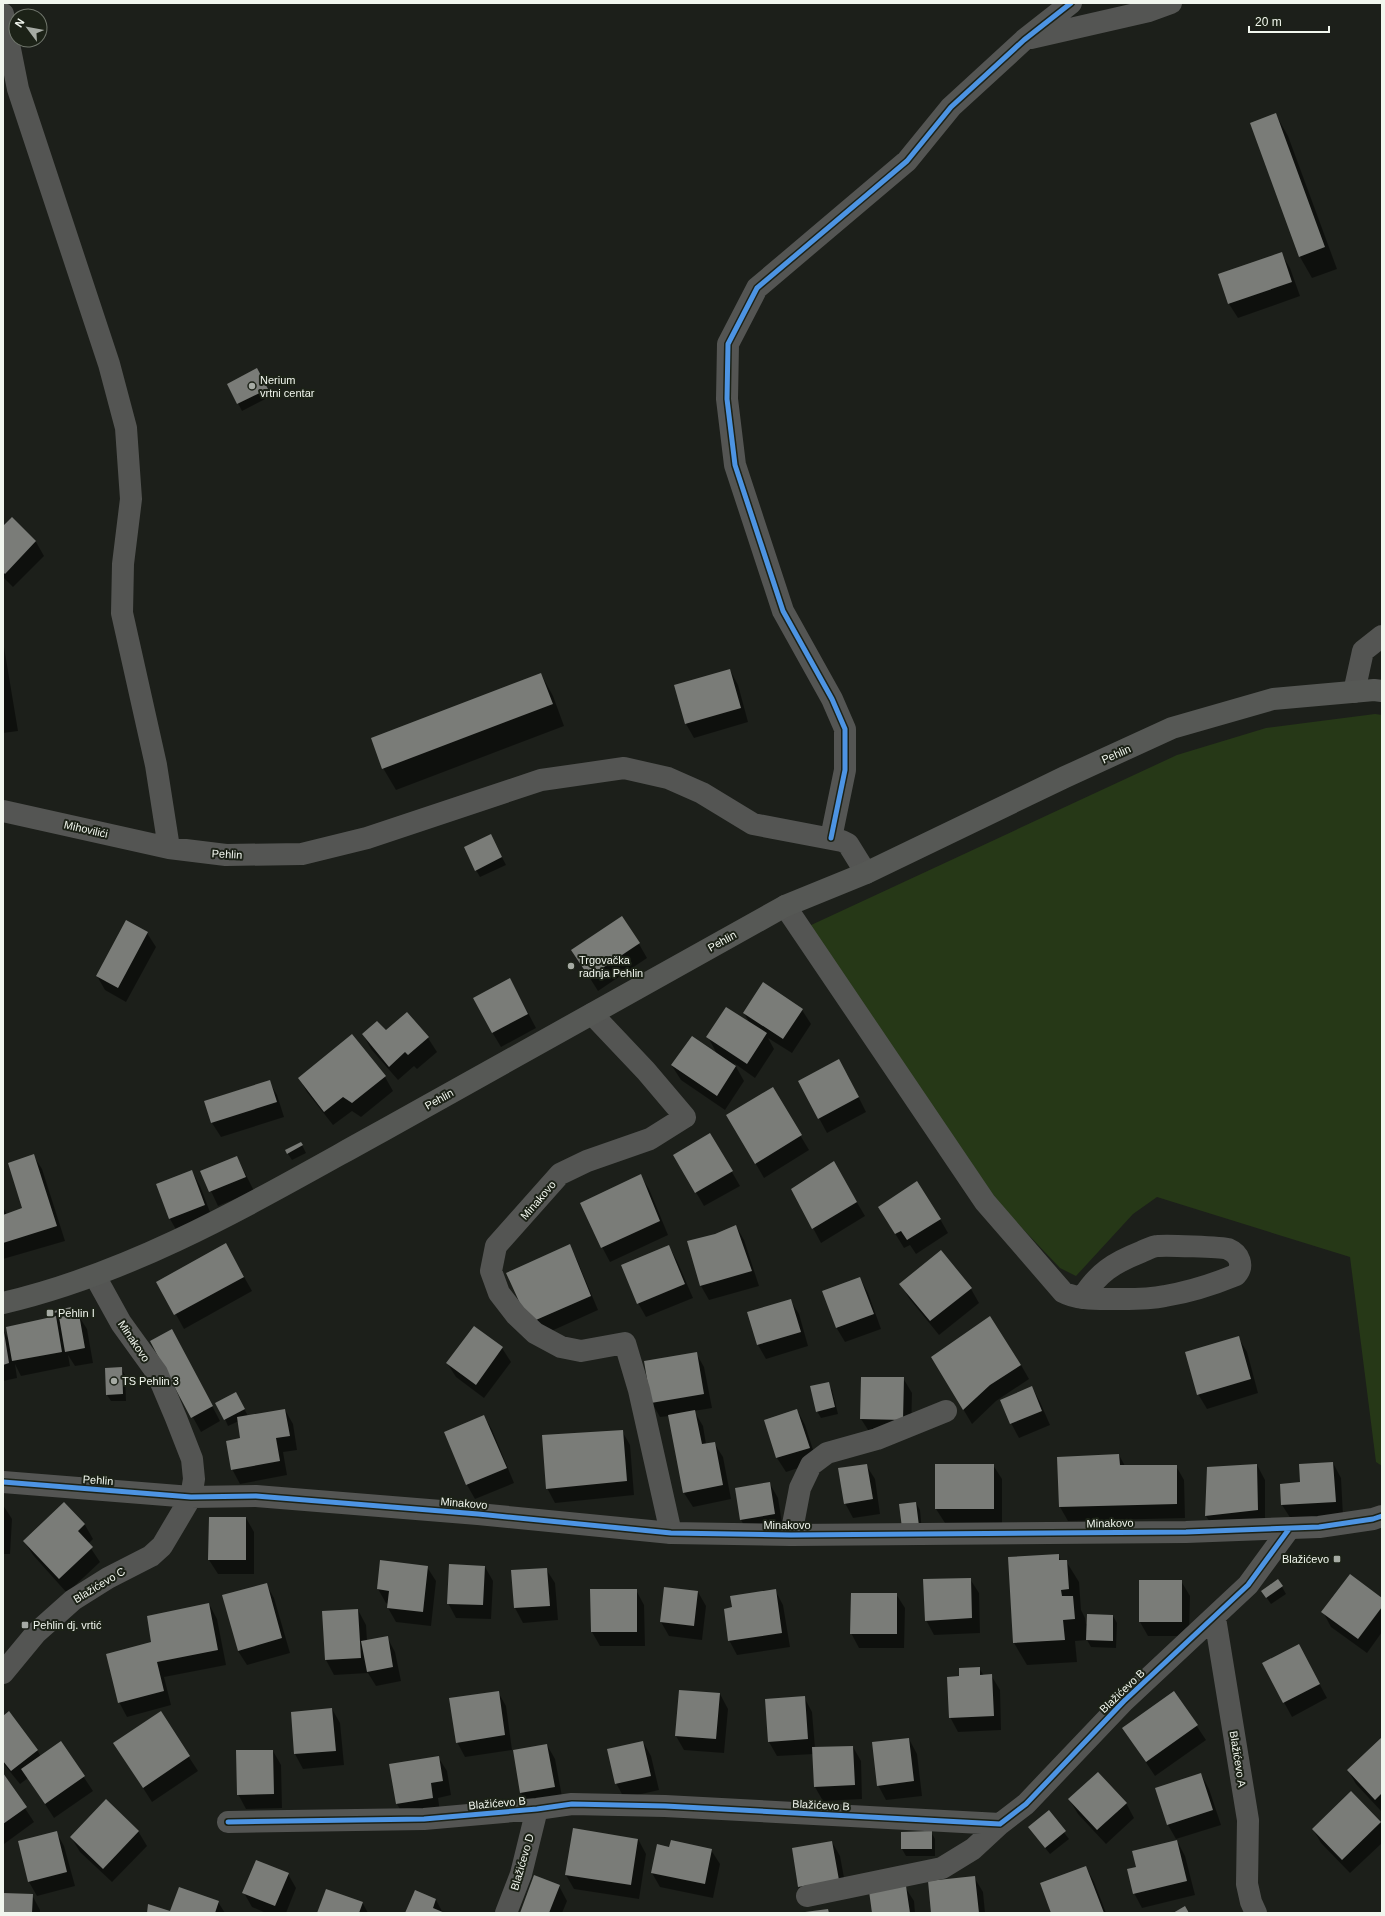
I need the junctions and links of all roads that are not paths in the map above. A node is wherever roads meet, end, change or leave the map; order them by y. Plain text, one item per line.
1 (1071, 3) edge
2 (1171, 3) edge
3 (3, 14) edge
4 (1024, 40) junction
5 (1382, 636) edge
6 (1382, 691) edge
7 (1354, 692) junction
8 (3, 811) edge
9 (831, 838) junction
10 (168, 848) junction
11 (866, 873) junction
12 (786, 906) junction
13 (592, 1014) junction
14 (95, 1276) junction
15 (1082, 1298) junction
16 (3, 1302) edge
17 (946, 1411) dead end
18 (3, 1482) edge
19 (192, 1497) junction
20 (1382, 1516) edge
21 (1289, 1529) junction
22 (671, 1533) junction
23 (791, 1535) junction
24 (1215, 1618) junction
25 (3, 1673) edge
26 (537, 1810) junction
27 (228, 1822) dead end
28 (1000, 1824) junction
29 (807, 1896) dead end
30 (1251, 1909) edge
31 (506, 1913) edge

1 - 4 street
2 - 4 street
3 - 10 street
4 - 9 street
5 - 7 street
6 - 7 main road, Pehlin
7 - 11 main road, Pehlin
8 - 10 street, Mihovilići
9 - 10 street, Pehlin
9 - 11 street, Pehlin
11 - 12 main road, Pehlin
12 - 13 main road, Pehlin
12 - 15 street
13 - 14 main road, Pehlin
13 - 22 street, Minakovo
14 - 16 main road, Pehlin
14 - 19 street, Minakovo
15 - 15 street
17 - 23 street, Minakovo
18 - 19 street, Pehlin
19 - 22 street, Minakovo
19 - 25 street, Blažićevo C
20 - 21 street, Minakovo
21 - 23 street, Minakovo
21 - 24 street, Blažićevo B
22 - 23 street, Minakovo
24 - 28 street, Blažićevo B
24 - 30 street, Blažićevo A
26 - 27 street, Blažićevo B
26 - 28 street, Blažićevo B
26 - 31 street, Blažićevo D
28 - 29 street, Blažićevo B

